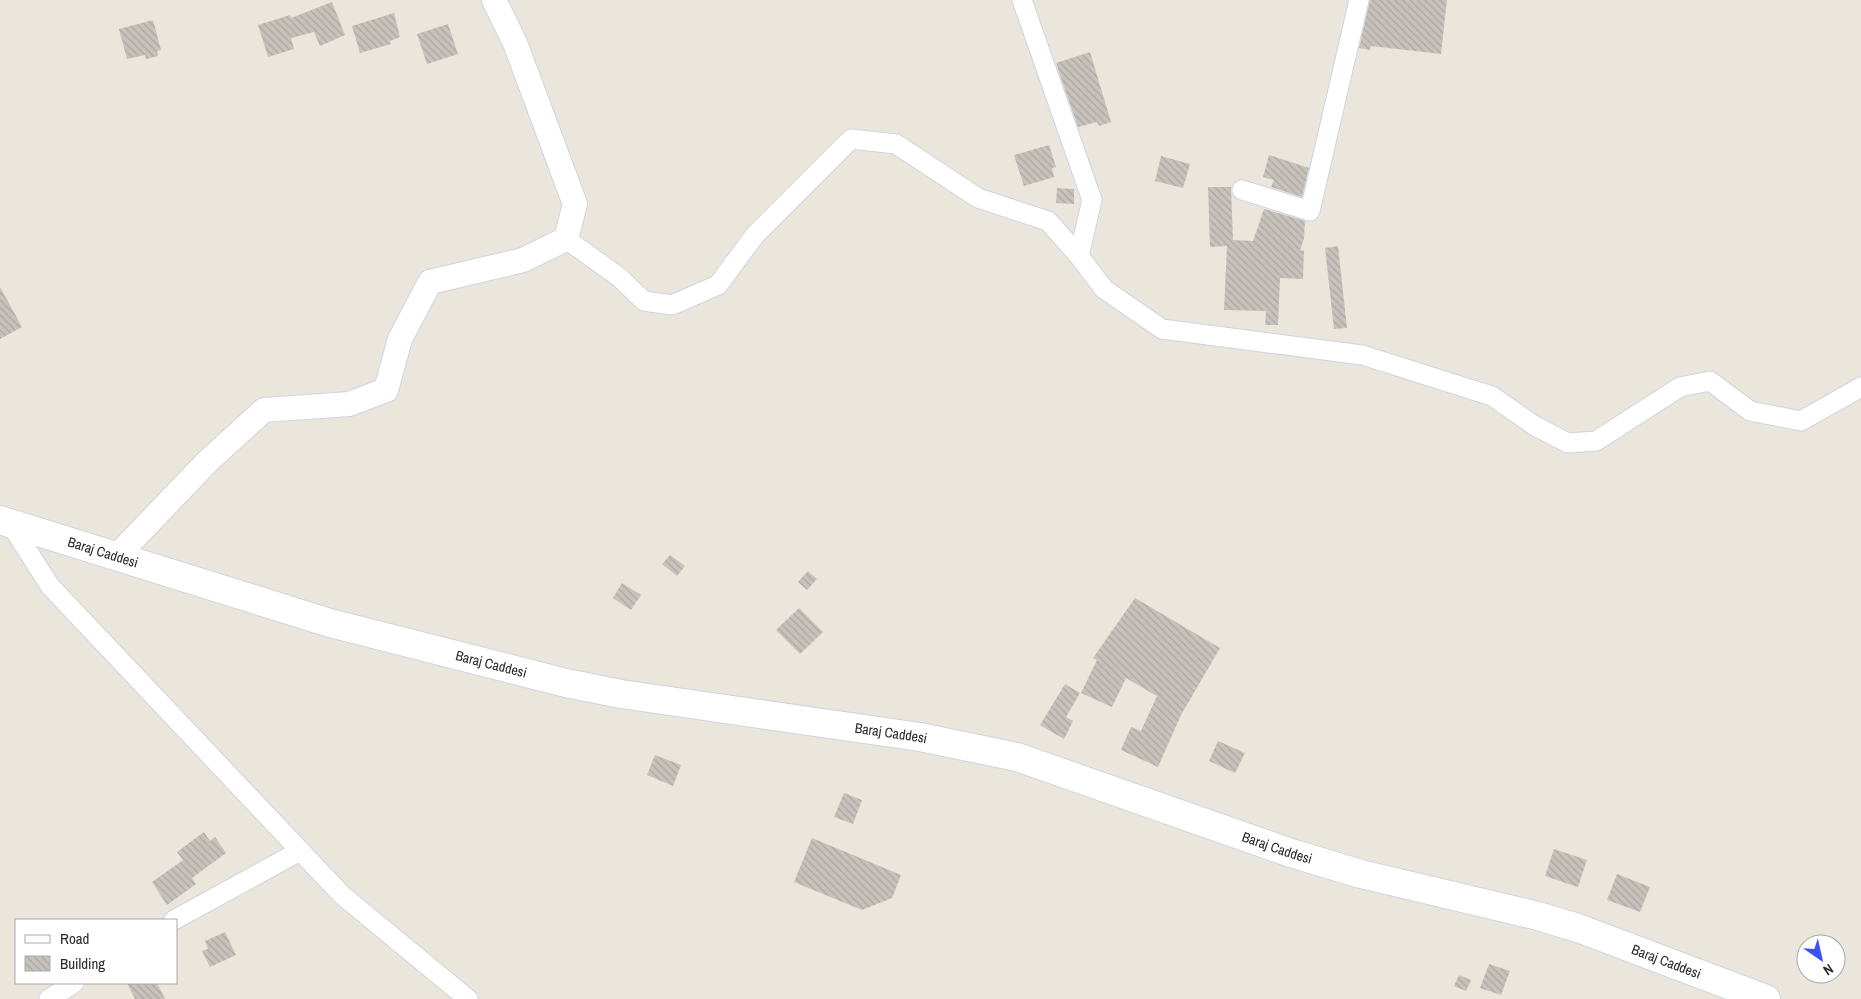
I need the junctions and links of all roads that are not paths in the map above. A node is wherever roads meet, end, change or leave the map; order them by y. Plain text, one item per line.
1 (494, 0) edge
2 (1022, 0) edge
3 (1358, 0) edge
4 (1242, 190) dead end
5 (566, 239) junction
6 (1079, 256) junction
7 (1861, 387) edge
8 (6, 522) edge
9 (116, 557) junction
10 (300, 851) junction
11 (176, 919) edge
12 (72, 984) edge
13 (49, 999) edge
14 (468, 999) edge
15 (1766, 999) edge

1 - 5 street
2 - 6 street
3 - 4 street
5 - 6 street
5 - 9 street
6 - 7 street
8 - 9 main road, Baraj Caddesi
8 - 10 street
9 - 15 main road, Baraj Caddesi
10 - 11 street
10 - 14 street
12 - 13 street

